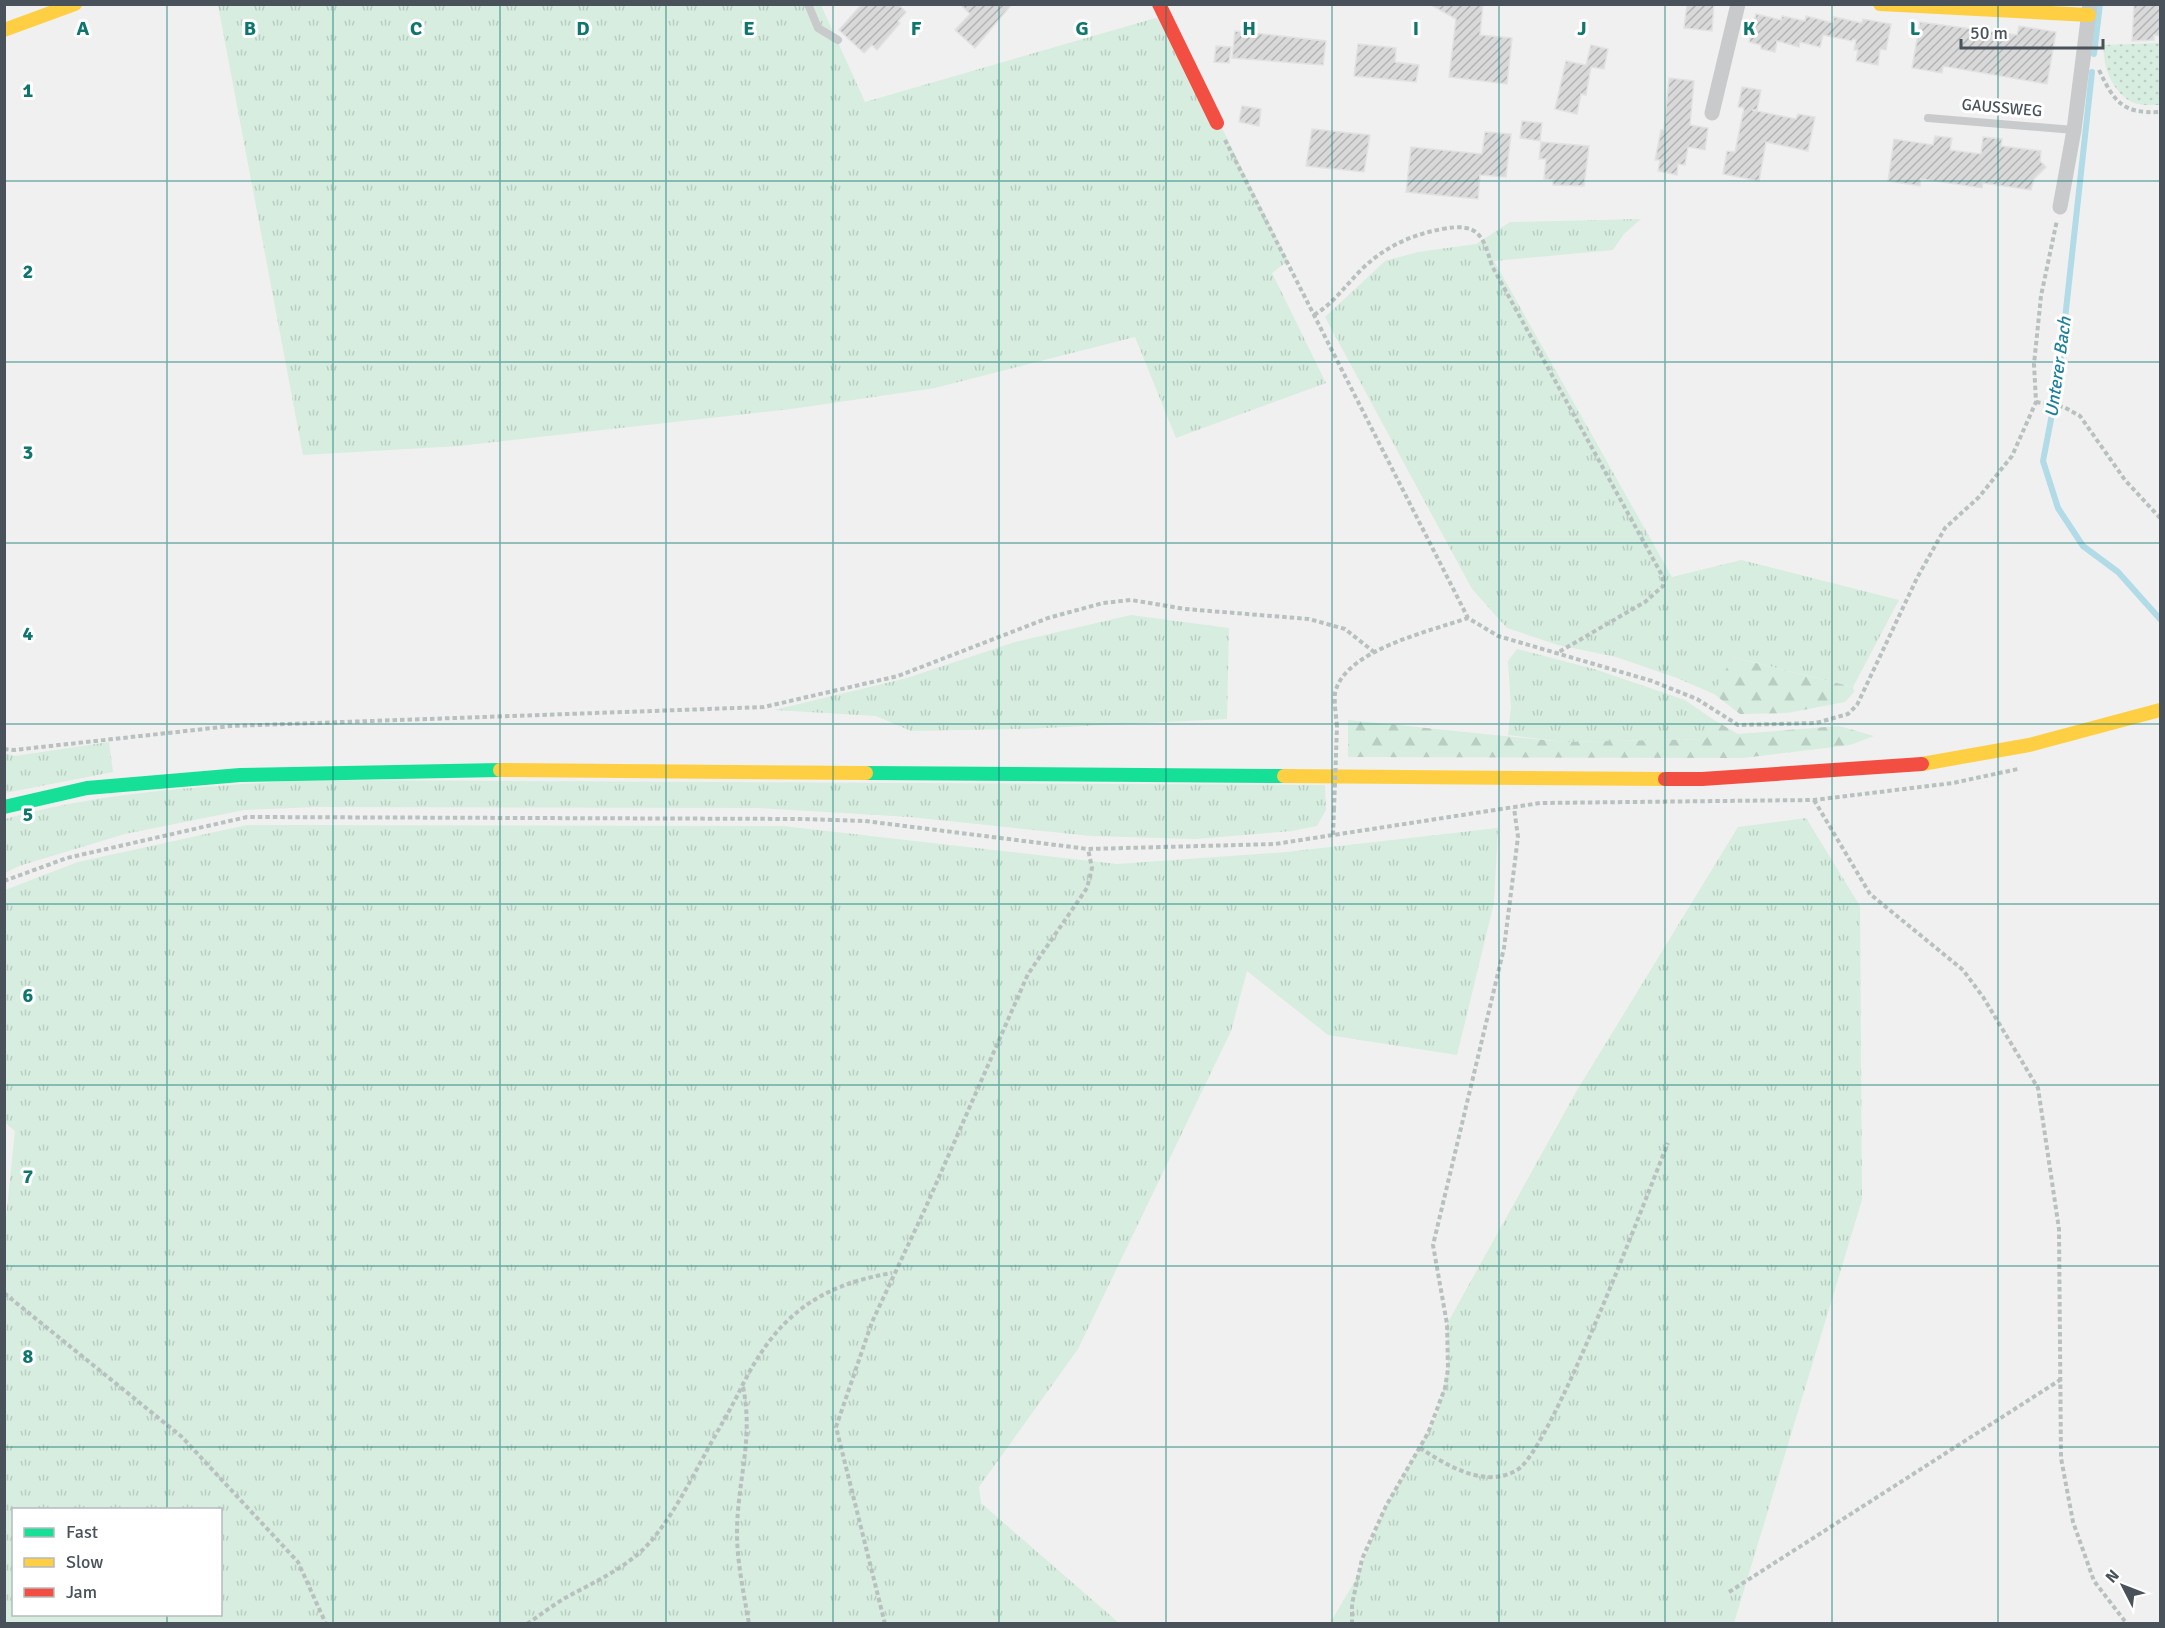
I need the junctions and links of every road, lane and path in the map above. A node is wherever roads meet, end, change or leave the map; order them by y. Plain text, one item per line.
1 (75, 4) edge
2 (808, 4) edge
3 (1159, 4) edge
4 (1738, 4) edge
5 (1880, 4) edge
6 (2089, 10) edge
7 (4, 30) edge
8 (838, 40) dead end
9 (2084, 50) junction
10 (2160, 112) edge
11 (1712, 113) dead end
12 (1928, 118) dead end
13 (1217, 123) joint
14 (2074, 130) junction
15 (2060, 207) joint
16 (1314, 315) junction
17 (2036, 402) junction
18 (2160, 518) edge
19 (1468, 618) junction
20 (1374, 652) junction
21 (1557, 653) junction
22 (2160, 710) edge
23 (4, 749) edge
24 (1814, 800) dead end
25 (4, 807) edge
26 (1514, 808) dead end
27 (1088, 849) junction
28 (4, 880) edge
29 (1668, 1143) dead end
30 (893, 1273) junction
31 (4, 1293) edge
32 (2060, 1379) junction
33 (742, 1386) junction
34 (1420, 1448) junction
35 (1729, 1592) dead end
36 (326, 1623) edge
37 (527, 1623) edge
38 (749, 1623) edge
39 (885, 1623) edge
40 (1352, 1623) edge
41 (2127, 1623) edge

1 - 7 main road
2 - 8 lane
3 - 13 main road
4 - 11 street
5 - 6 main road
6 - 9 street
9 - 10 path
9 - 14 street
12 - 14 lane, GAUSSWEG
13 - 16 path
14 - 15 street
15 - 17 path
16 - 19 path
16 - 21 path
17 - 18 path
17 - 21 path
19 - 20 path
19 - 21 path
20 - 23 path
20 - 27 path, bridge
22 - 25 main road
24 - 32 path
26 - 34 path
27 - 28 path
27 - 30 path
29 - 34 path
30 - 33 path
30 - 39 path
31 - 36 path
32 - 35 path
32 - 41 path
33 - 37 path
33 - 38 path
34 - 40 path

